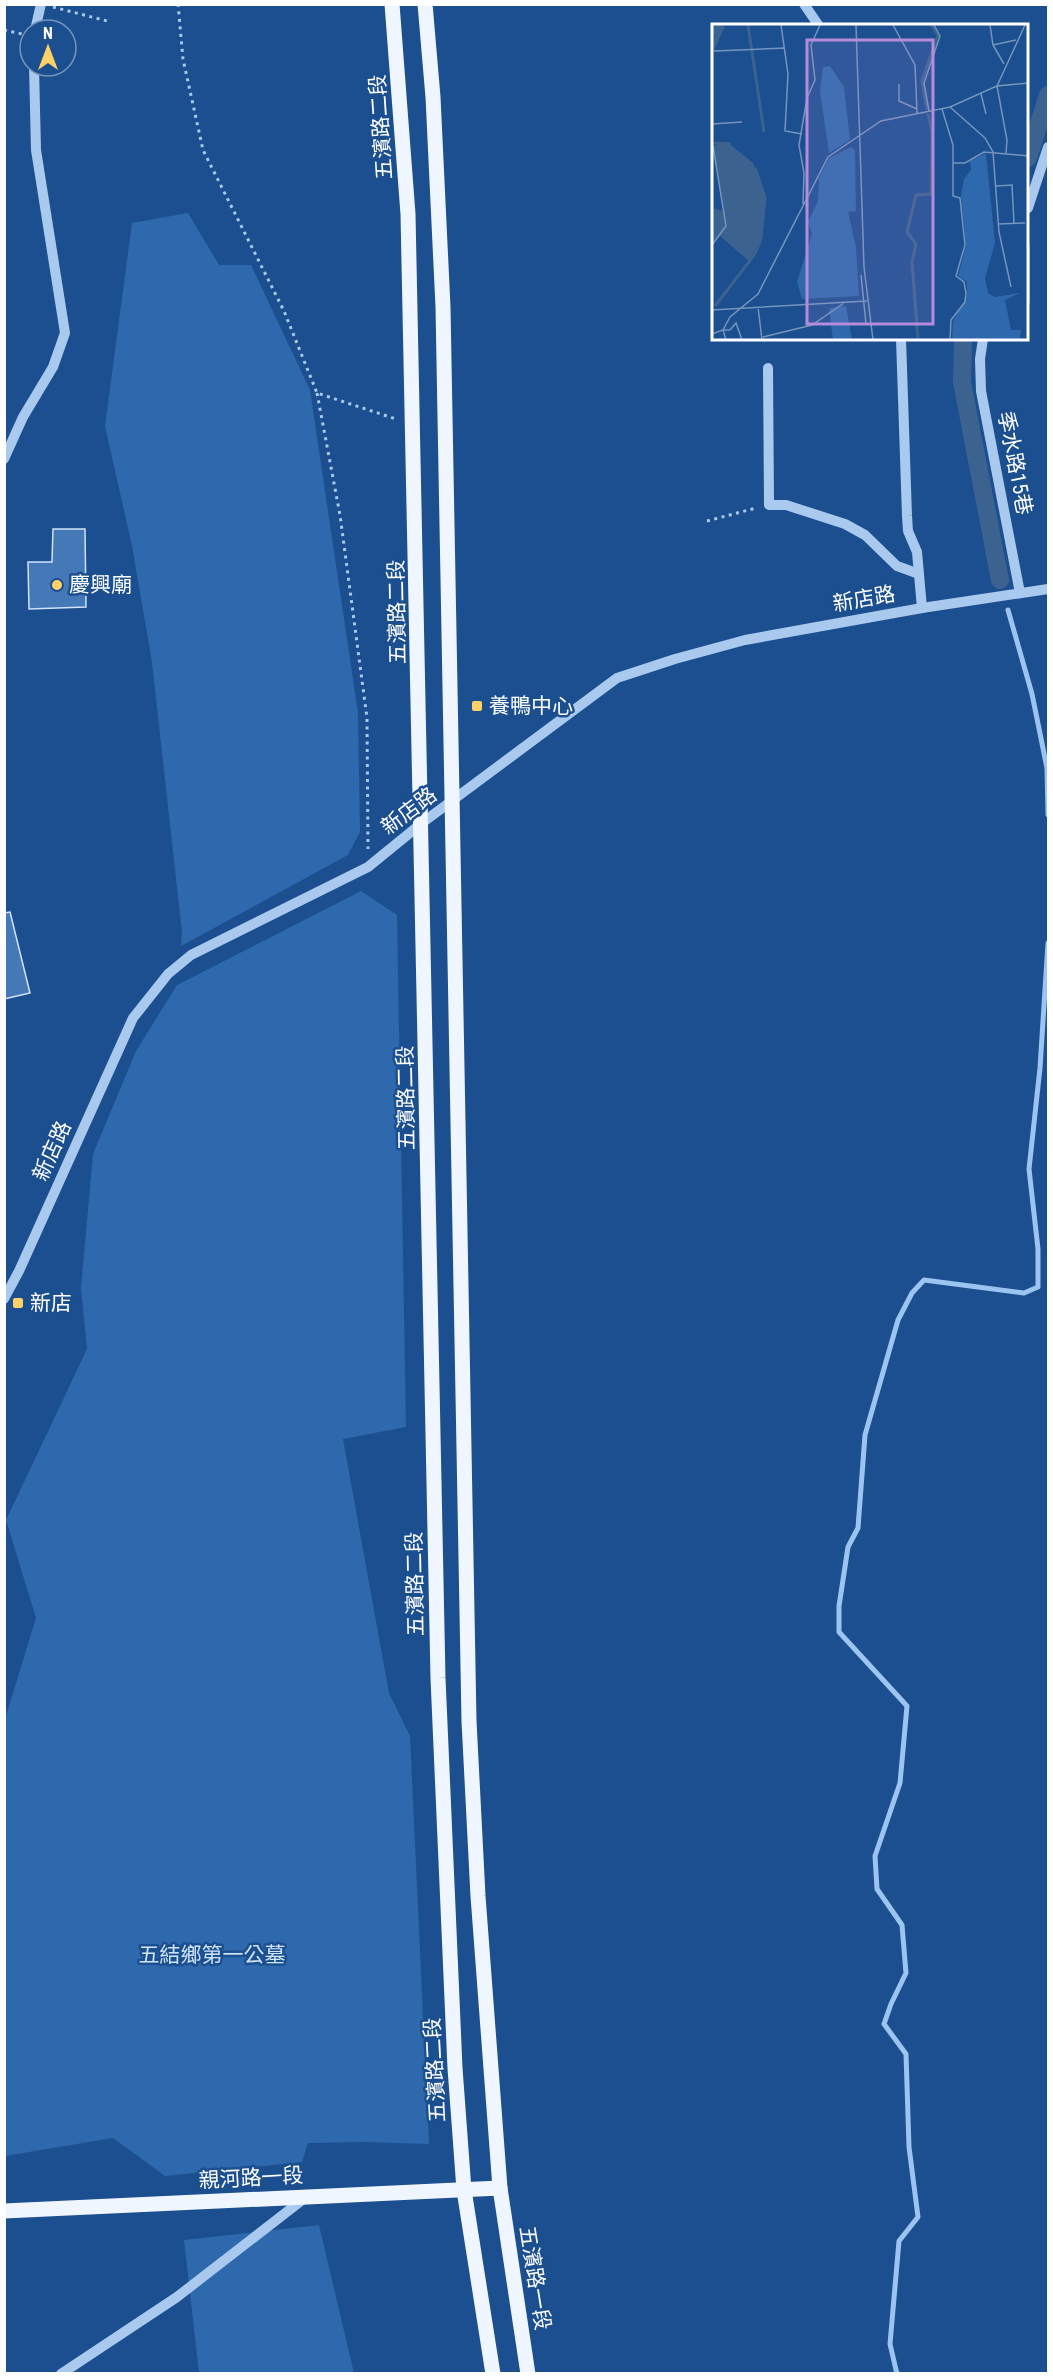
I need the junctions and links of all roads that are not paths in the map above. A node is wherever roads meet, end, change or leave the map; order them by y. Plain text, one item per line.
1 (392, 4) edge
2 (424, 4) edge
3 (804, 4) edge
4 (818, 24) edge
5 (34, 78) edge
6 (1048, 147) edge
7 (1029, 205) edge
8 (901, 340) edge
9 (982, 340) edge
10 (768, 368) dead end
11 (4, 459) edge
12 (919, 574) junction
13 (1048, 589) edge
14 (1020, 593) junction
15 (922, 608) junction
16 (452, 802) junction
17 (422, 823) junction
18 (4, 1299) edge
19 (500, 2188) junction
20 (464, 2190) junction
21 (306, 2197) junction
22 (4, 2211) edge
23 (61, 2373) edge
24 (493, 2373) edge
25 (528, 2373) edge

1 - 17 main road, 五濱路二段
2 - 16 main road
3 - 4 street
5 - 11 street
6 - 7 street
8 - 12 street
9 - 14 street, 季水路15巷
10 - 12 street
12 - 15 street
13 - 14 street, 新店路
14 - 15 street, 新店路
15 - 16 street, 新店路
16 - 17 street, 新店路
16 - 19 main road
17 - 18 street, 新店路
17 - 20 main road, 五濱路二段
19 - 20 main road, 親河路一段
19 - 25 main road, 五濱路一段
20 - 21 main road, 親河路一段
20 - 24 main road
21 - 22 main road, 親河路一段
21 - 23 street

